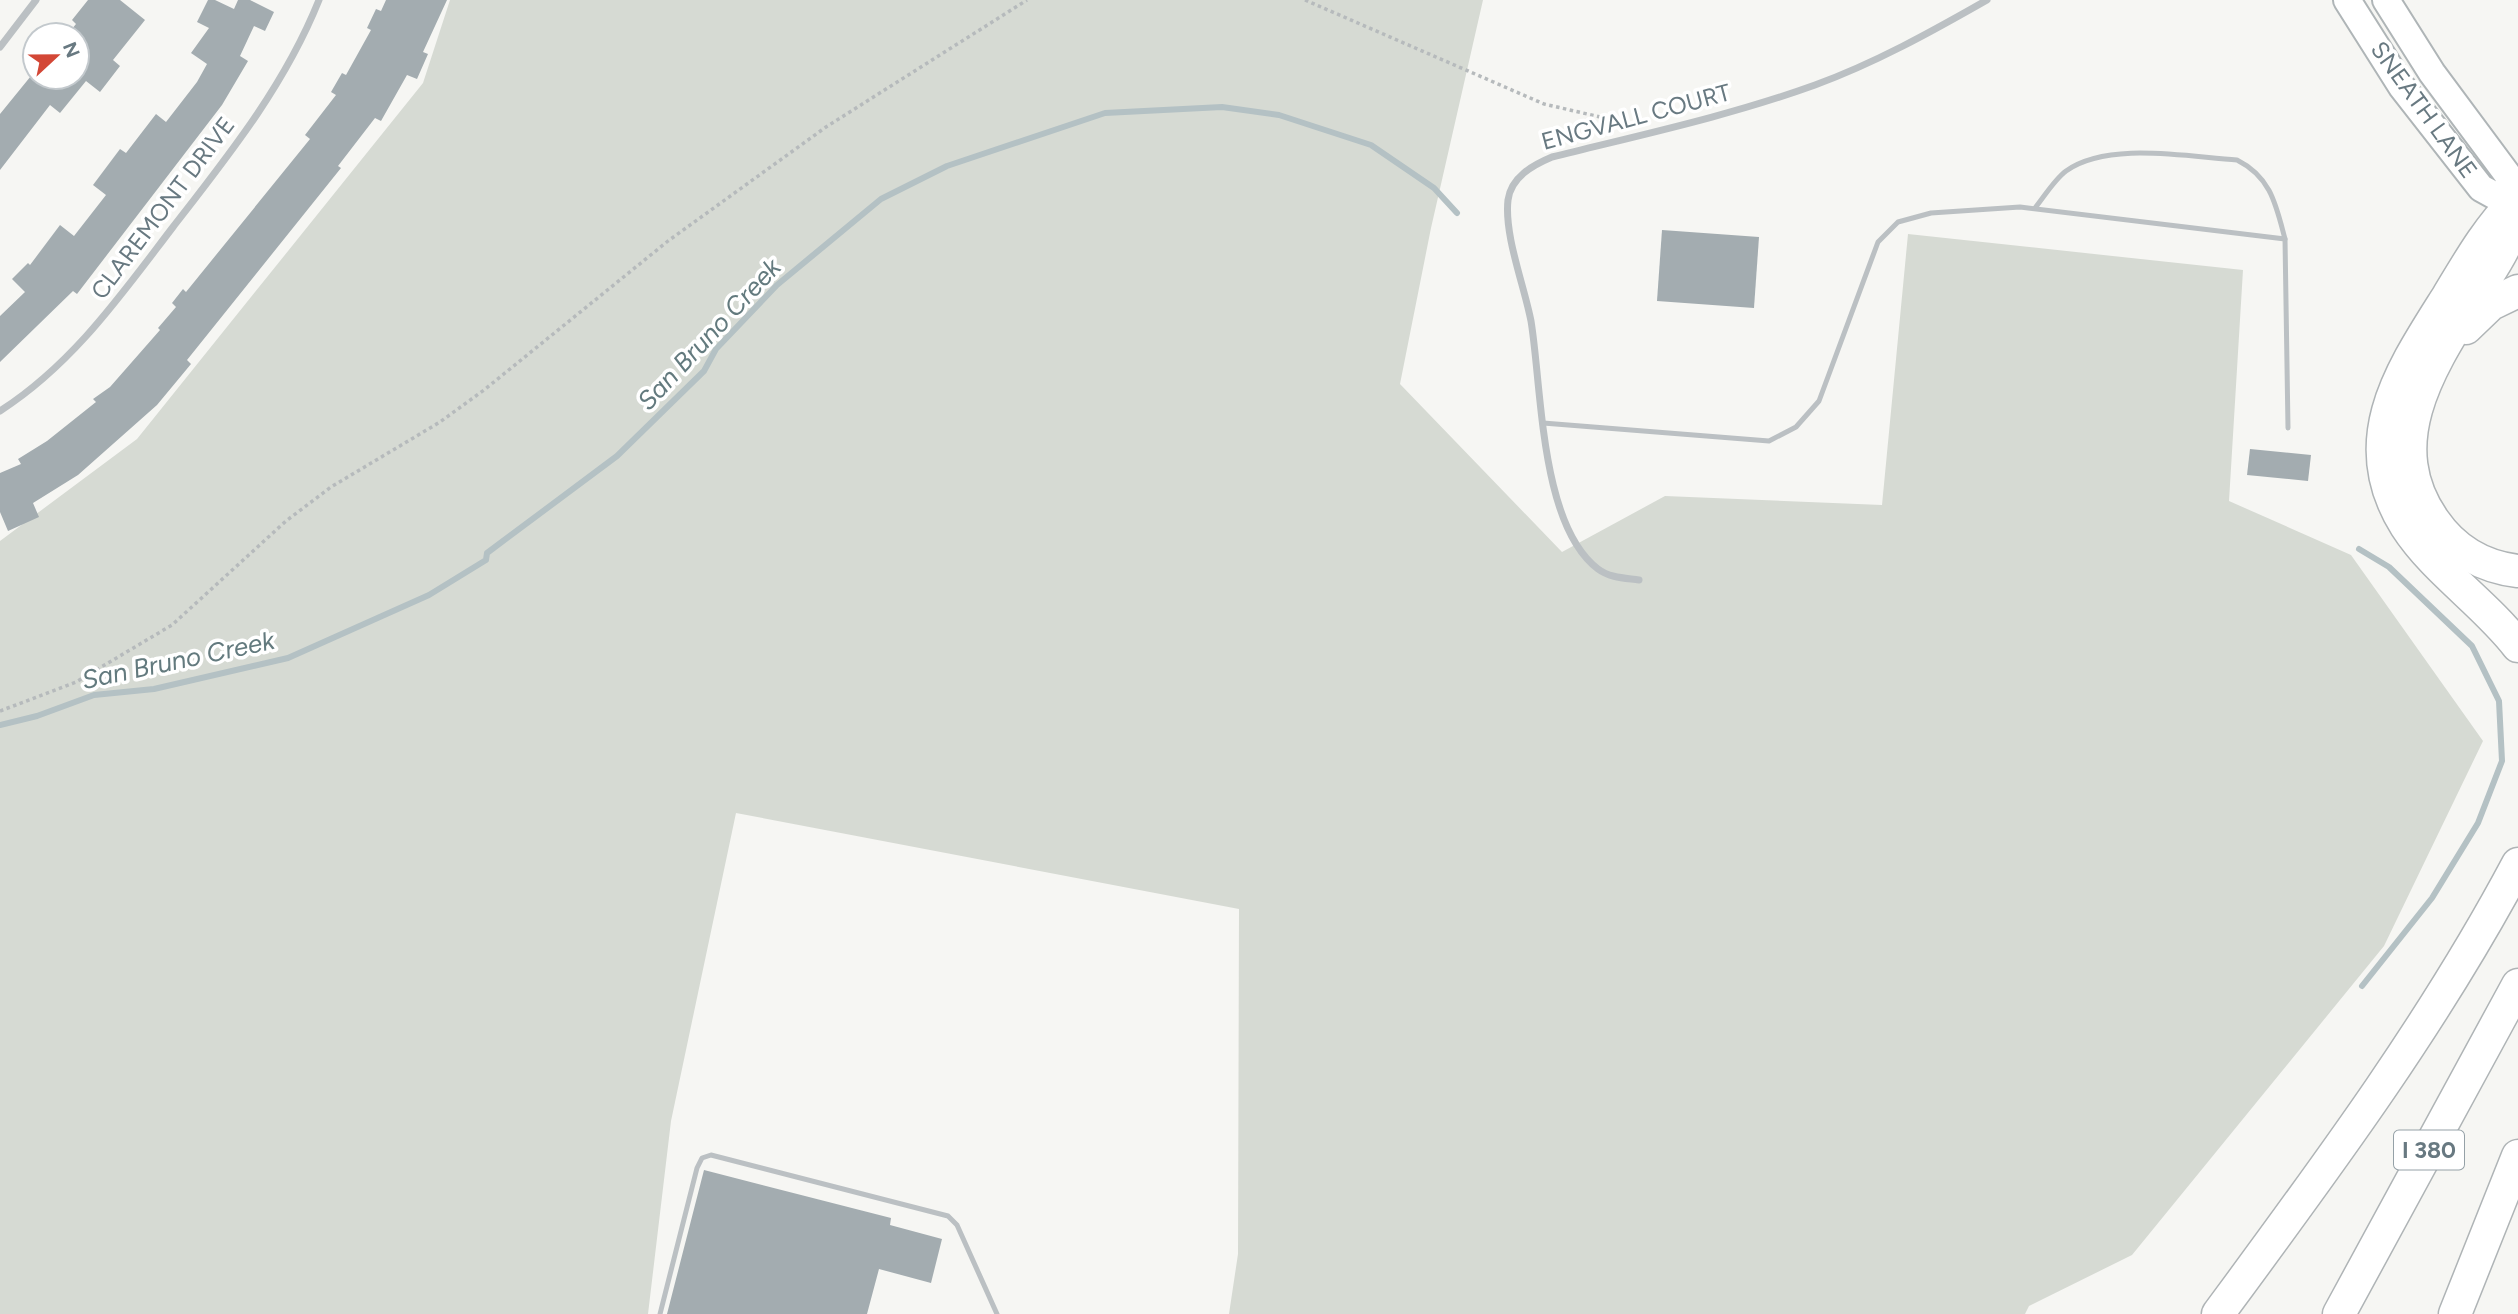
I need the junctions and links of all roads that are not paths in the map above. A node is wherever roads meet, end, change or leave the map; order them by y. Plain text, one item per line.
1 (36, 0) edge
2 (319, 0) edge
3 (1987, 0) edge
4 (2347, 0) edge
5 (2385, 0) edge
6 (0, 47) edge
7 (2516, 202) edge
8 (2035, 208) junction
9 (2285, 239) junction
10 (2518, 291) edge
11 (2426, 387) junction
12 (0, 411) edge
13 (1543, 423) junction
14 (2287, 428) dead end
15 (2518, 571) edge
16 (1639, 580) dead end
17 (2518, 646) edge
18 (2518, 838) edge
19 (2518, 864) edge
20 (2518, 985) edge
21 (2518, 1156) edge
22 (2264, 1251) junction
23 (660, 1314) edge
24 (997, 1314) edge
25 (2218, 1314) edge
26 (2339, 1314) edge
27 (2455, 1314) edge

1 - 6 street
2 - 12 street, CLAREMONT DRIVE
3 - 13 street, ENGVALL COURT
4 - 7 main road, SNEATH LANE
5 - 7 main road, SNEATH LANE
7 - 11 highway
7 - 17 highway
8 - 9 lane
8 - 9 lane
8 - 13 lane
9 - 14 lane
10 - 11 highway
11 - 15 highway
13 - 16 street, ENGVALL COURT
18 - 22 highway
19 - 22 highway
20 - 26 highway, I 380
21 - 27 highway
22 - 25 highway
23 - 24 lane

